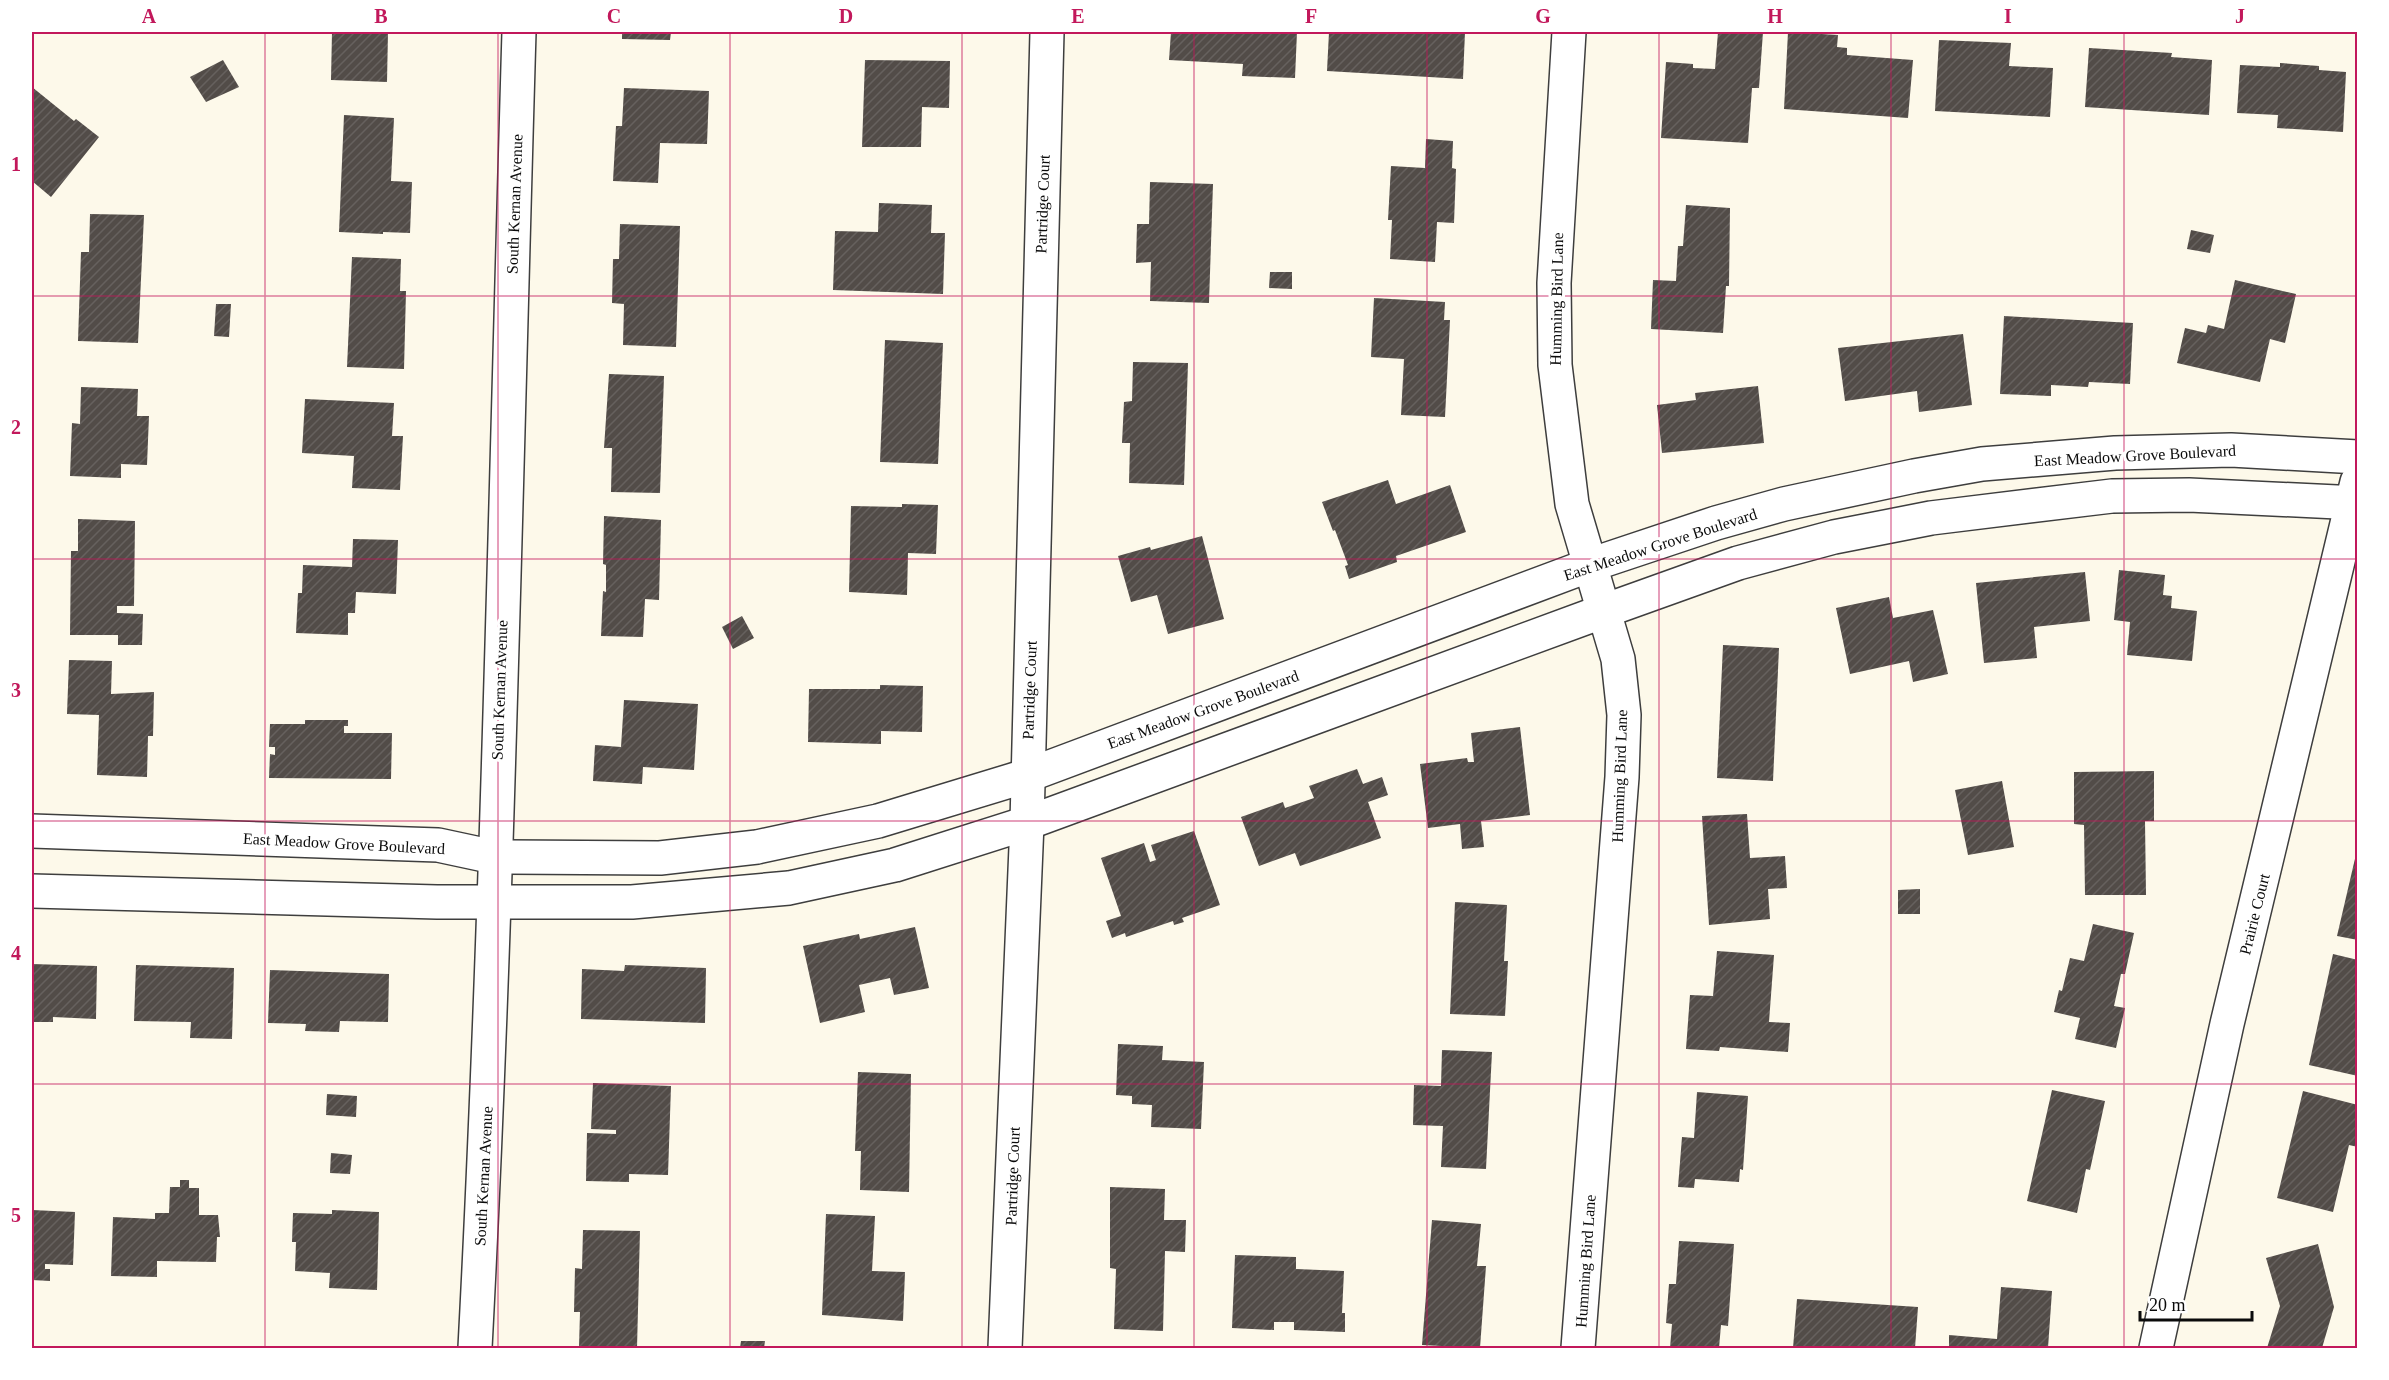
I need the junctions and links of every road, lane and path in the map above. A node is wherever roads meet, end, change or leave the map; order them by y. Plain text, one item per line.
1 (519, 32) edge
2 (1047, 32) edge
3 (1569, 32) edge
4 (2358, 457) edge
5 (2356, 495) edge
6 (1590, 565) junction
7 (1604, 611) junction
8 (1026, 777) junction
9 (1027, 824) junction
10 (32, 831) edge
11 (494, 857) junction
12 (32, 891) edge
13 (494, 902) junction
14 (475, 1348) edge
15 (1005, 1348) edge
16 (1578, 1348) edge
17 (2156, 1348) edge

1 - 11 street, South Kernan Avenue
2 - 8 street, Partridge Court
3 - 6 street, Humming Bird Lane
4 - 6 street, East Meadow Grove Boulevard
5 - 7 street
5 - 17 street, Prairie Court
6 - 7 street, Humming Bird Lane
6 - 8 street, East Meadow Grove Boulevard
7 - 9 street
7 - 16 street, Humming Bird Lane
8 - 9 street, Partridge Court
8 - 11 street, East Meadow Grove Boulevard
9 - 13 street
9 - 15 street, Partridge Court
10 - 11 street, East Meadow Grove Boulevard
11 - 13 street, South Kernan Avenue
12 - 13 street
13 - 14 street, South Kernan Avenue

